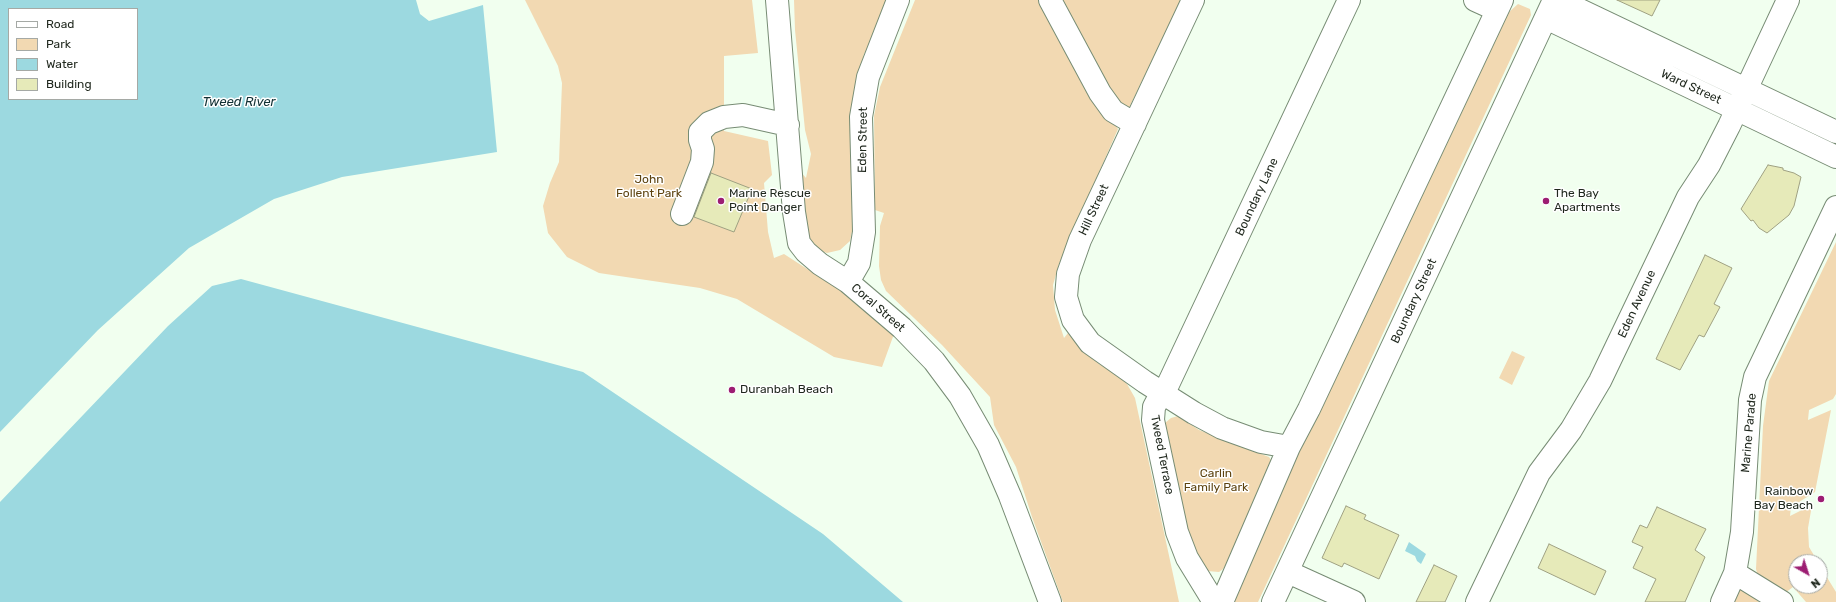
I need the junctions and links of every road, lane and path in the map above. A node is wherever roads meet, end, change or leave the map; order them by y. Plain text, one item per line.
1 (777, 0) edge
2 (898, 0) edge
3 (1050, 0) edge
4 (1192, 0) edge
5 (1349, 0) edge
6 (1475, 0) edge
7 (1788, 0) edge
8 (1552, 4) edge
9 (1499, 5) edge
10 (1741, 99) junction
11 (1134, 124) junction
12 (788, 125) junction
13 (1836, 132) edge
14 (1836, 157) edge
15 (1836, 207) edge
16 (682, 214) dead end
17 (848, 282) junction
18 (1163, 393) junction
19 (1289, 447) junction
20 (1288, 572) junction
21 (1736, 574) junction
22 (1050, 602) edge
23 (1214, 602) edge
24 (1222, 602) edge
25 (1273, 602) edge
26 (1354, 602) edge
27 (1476, 602) edge
28 (1722, 602) edge
29 (1782, 602) edge

1 - 12 street, Coral Street
2 - 17 street, Eden Street
3 - 11 street
4 - 11 street, Hill Street
5 - 18 street, Boundary Lane
6 - 9 street
7 - 10 street, Eden Avenue
8 - 10 street, Ward Street
8 - 10 street, Ward Street
8 - 20 street, Boundary Street
9 - 19 street
10 - 13 street, Ward Street
10 - 14 street, Ward Street
10 - 27 street, Eden Avenue
11 - 18 street, Hill Street
12 - 16 street
12 - 17 street, Coral Street
15 - 21 street, Marine Parade
17 - 22 street, Coral Street
18 - 19 street
18 - 23 street, Tweed Terrace
19 - 24 street
20 - 25 street, Boundary Street
20 - 26 street
21 - 28 street, Marine Parade
21 - 29 street

